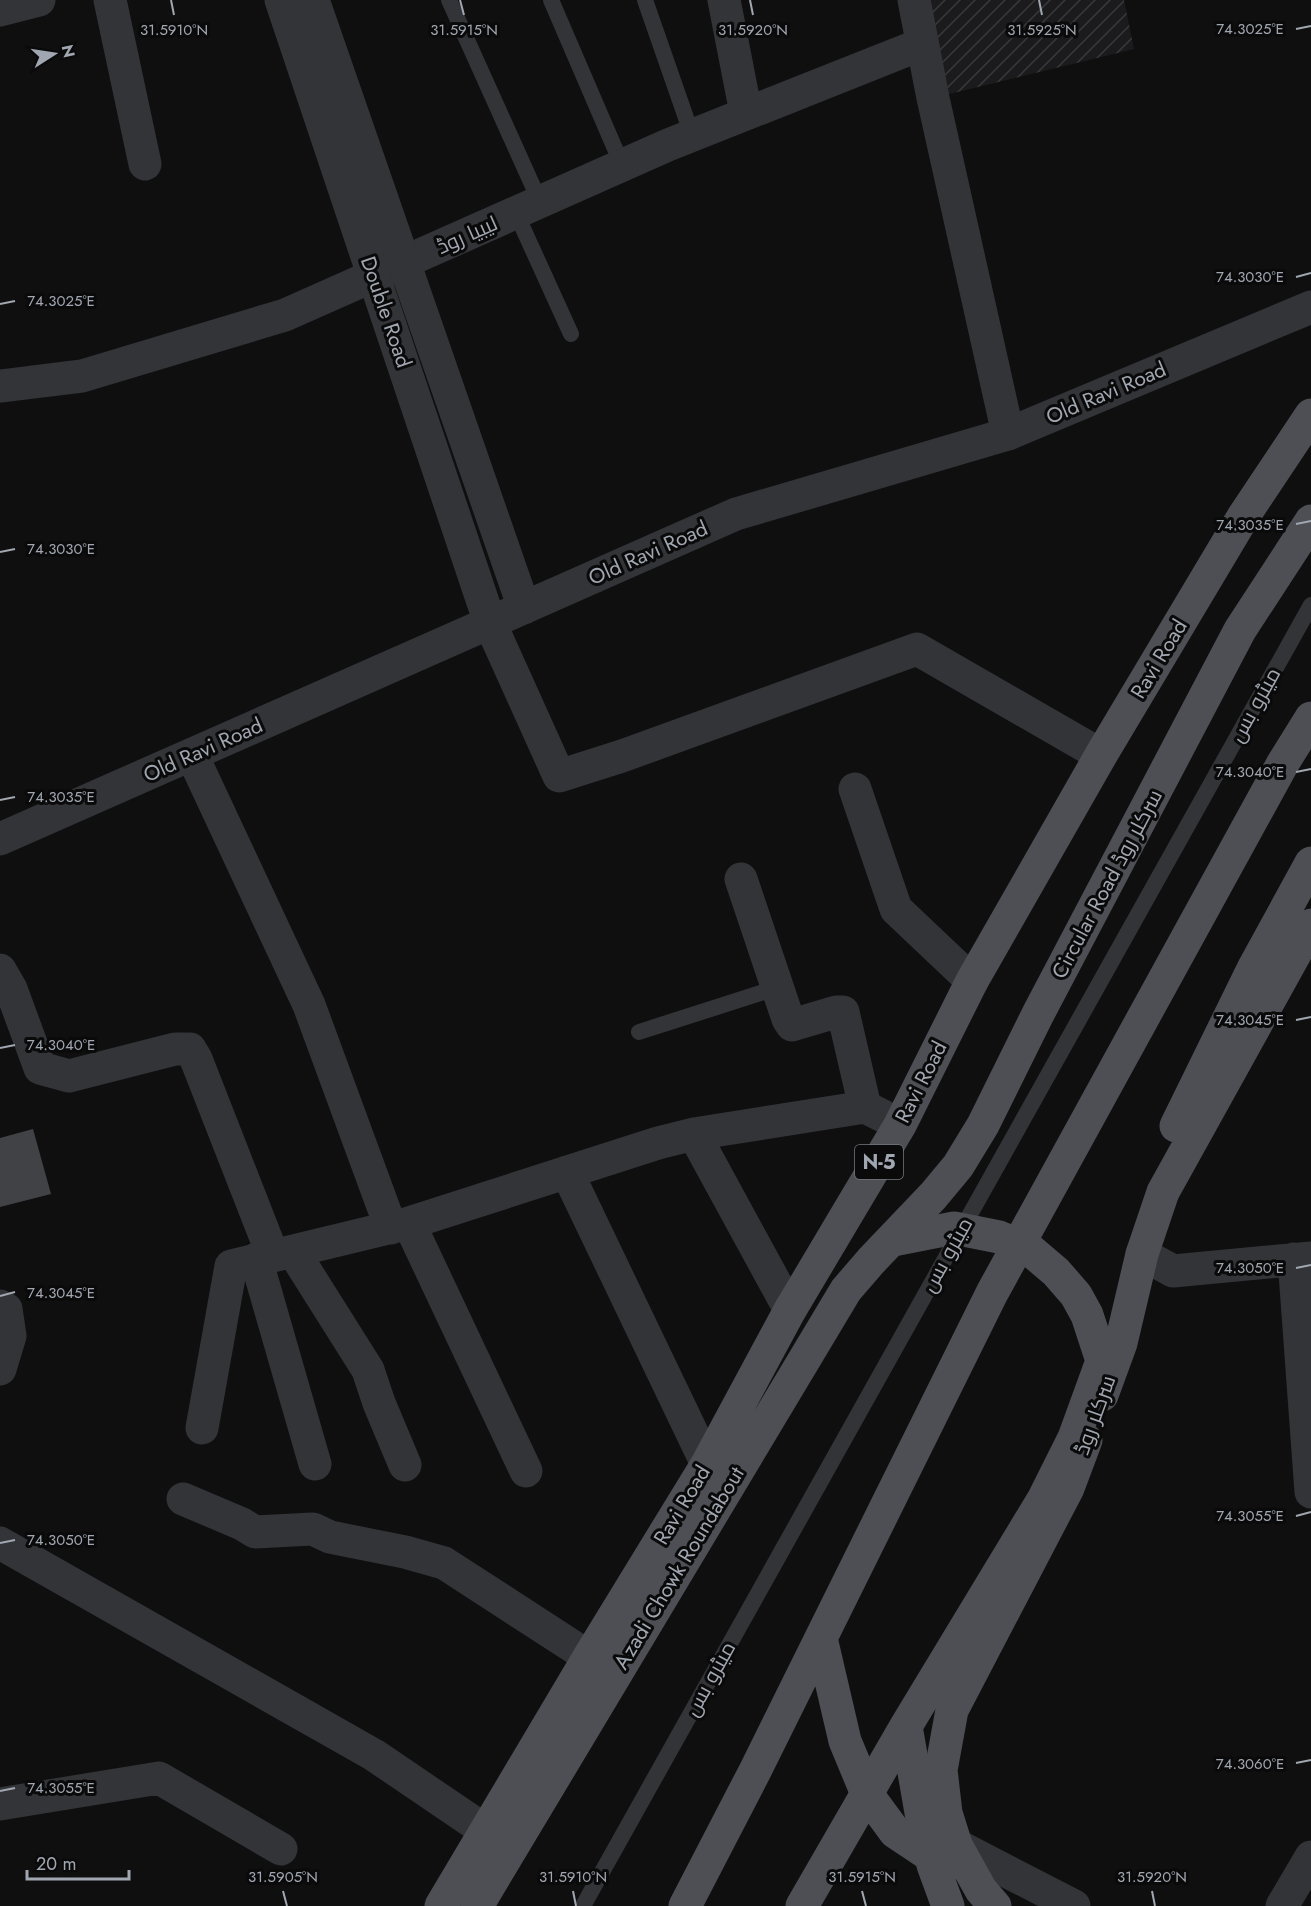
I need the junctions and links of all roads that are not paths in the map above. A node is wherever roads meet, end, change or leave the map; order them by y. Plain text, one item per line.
1 (39, 0) edge
2 (110, 0) edge
3 (281, 0) edge
4 (314, 0) edge
5 (449, 0) edge
6 (551, 0) edge
7 (645, 0) edge
8 (724, 0) edge
9 (914, 0) edge
10 (0, 10) edge
11 (922, 44) junction
12 (746, 114) junction
13 (692, 135) junction
14 (145, 164) dead end
15 (622, 165) junction
16 (528, 207) junction
17 (404, 264) junction
18 (374, 277) junction
19 (1311, 307) edge
20 (571, 334) dead end
21 (0, 386) edge
22 (1311, 415) edge
23 (1008, 434) junction
24 (1311, 521) edge
25 (1311, 604) edge
26 (524, 608) junction
27 (490, 623) junction
28 (1311, 718) edge
29 (192, 755) junction
30 (1101, 755) junction
31 (855, 789) dead end
32 (0, 839) edge
33 (1311, 863) edge
34 (741, 879) dead end
35 (1311, 925) edge
36 (0, 969) edge
37 (972, 981) junction
38 (776, 988) junction
39 (639, 1032) dead end
40 (865, 1107) junction
41 (900, 1125) junction
42 (694, 1134) junction
43 (567, 1172) junction
44 (400, 1225) junction
45 (893, 1239) junction
46 (1142, 1254) junction
47 (274, 1255) junction
48 (1302, 1259) edge
49 (0, 1306) edge
50 (790, 1310) junction
51 (1102, 1361) junction
52 (0, 1369) edge
53 (202, 1428) dead end
54 (315, 1464) dead end
55 (707, 1464) junction
56 (405, 1465) dead end
57 (526, 1471) dead end
58 (1311, 1492) edge
59 (183, 1498) dead end
60 (0, 1543) edge
61 (821, 1638) junction
62 (589, 1657) junction
63 (906, 1726) junction
64 (0, 1804) edge
65 (486, 1831) junction
66 (956, 1845) junction
67 (281, 1849) dead end
68 (1311, 1857) edge
69 (988, 1898) edge
70 (441, 1906) edge
71 (477, 1906) edge
72 (583, 1906) edge
73 (685, 1906) edge
74 (802, 1906) edge
75 (948, 1906) edge
76 (1074, 1906) edge
77 (1282, 1906) edge

1 - 10 street
2 - 14 street
3 - 18 street, Double Road
4 - 17 street, Double Road
5 - 16 lane
6 - 15 lane
7 - 13 lane
8 - 12 street
9 - 11 street
11 - 12 street, لیبیا روڈ
11 - 23 street
12 - 13 street, لیبیا روڈ
13 - 15 street, لیبیا روڈ
15 - 16 street, لیبیا روڈ
16 - 17 street, لیبیا روڈ
16 - 20 lane
17 - 18 street, لیبیا روڈ
17 - 26 street, Double Road
18 - 21 street, لیبیا روڈ
18 - 27 street, Double Road
19 - 23 street, Old Ravi Road
22 - 30 main road, Ravi Road / N-5
23 - 26 street, Old Ravi Road
24 - 45 main road, Circular Road سرکلر روڈ
25 - 72 lane, میٹرو بس
26 - 27 street, Old Ravi Road
27 - 29 street, Old Ravi Road
27 - 30 street, Double Road
28 - 61 main road
29 - 32 street, Old Ravi Road
29 - 44 street
30 - 37 main road, Ravi Road / N-5
31 - 37 street
33 - 51 main road
34 - 38 street
35 - 46 main road, سرکلر روڈ
36 - 47 street
37 - 41 main road, Ravi Road / N-5
38 - 39 lane
38 - 40 street
40 - 41 street
40 - 42 street
41 - 50 main road, Ravi Road / N-5
42 - 43 street
42 - 50 street
43 - 44 street
43 - 55 street
44 - 47 street
44 - 57 street
45 - 51 main road, bridge
45 - 71 main road, Azadi Chowk Roundabout
46 - 48 street
46 - 66 main road, سرکلر روڈ
47 - 53 street
47 - 54 street
47 - 56 street
48 - 58 street
49 - 52 street
50 - 55 main road, Ravi Road / N-5
51 - 63 main road, bridge
55 - 62 main road, Ravi Road / N-5
59 - 62 street
60 - 65 street
61 - 69 main road
61 - 73 main road
62 - 65 main road, Ravi Road / N-5
63 - 74 main road, bridge
63 - 75 main road, bridge
64 - 67 street
65 - 70 main road, Ravi Road / N-5
66 - 69 main road, سرکلر روڈ
66 - 76 street
68 - 77 street

